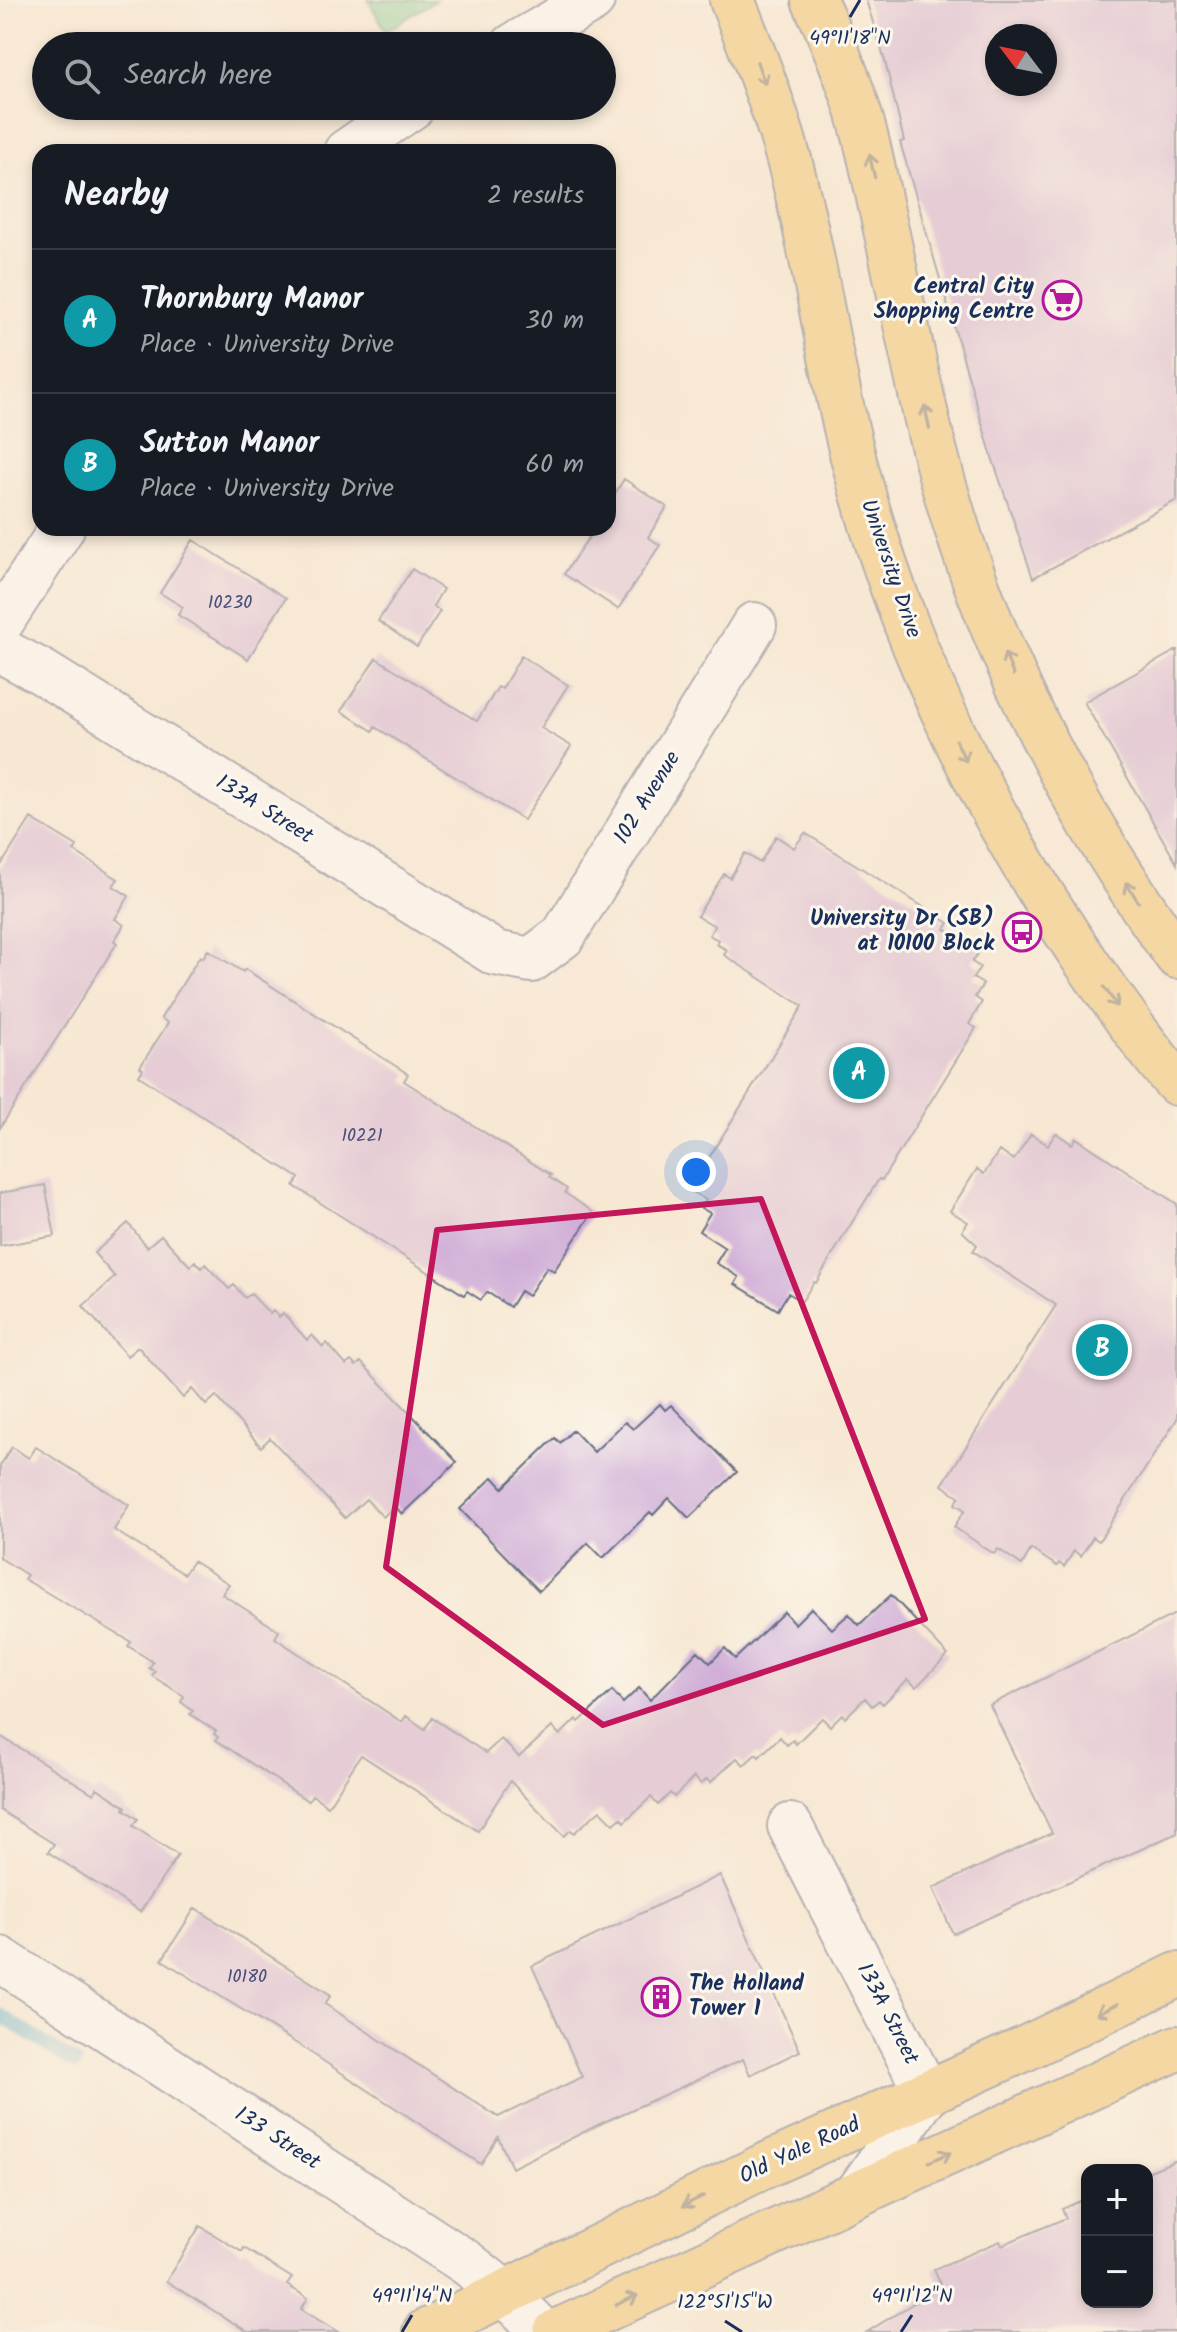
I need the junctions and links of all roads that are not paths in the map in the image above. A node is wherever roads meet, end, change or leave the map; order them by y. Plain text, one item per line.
1 (592, 0) edge
2 (732, 0) edge
3 (814, 0) edge
4 (537, 32) edge
5 (393, 120) edge
6 (358, 144) edge
7 (57, 536) edge
8 (0, 624) edge
9 (754, 625) dead end
10 (0, 650) edge
11 (1177, 956) edge
12 (531, 960) joint
13 (1177, 1083) edge
14 (790, 1826) dead end
15 (0, 1959) edge
16 (1177, 1975) edge
17 (1177, 2048) edge
18 (927, 2093) junction
19 (857, 2194) junction
20 (505, 2293) junction
21 (425, 2332) edge
22 (544, 2332) edge
23 (556, 2332) edge

1 - 4 street
2 -> 13 main road, University Drive
11 -> 3 main road
5 - 6 street
7 - 8 street
9 - 12 street, 102 Avenue
10 - 12 street, 133A Street
14 - 18 street, 133A Street
15 - 20 street, 133 Street
16 -> 18 main road, Old Yale Road
19 -> 17 main road
18 - 19 street
18 -> 20 main road, Old Yale Road
23 -> 19 main road
20 - 21 main road, Old Yale Road
20 - 22 street, 133 Street

